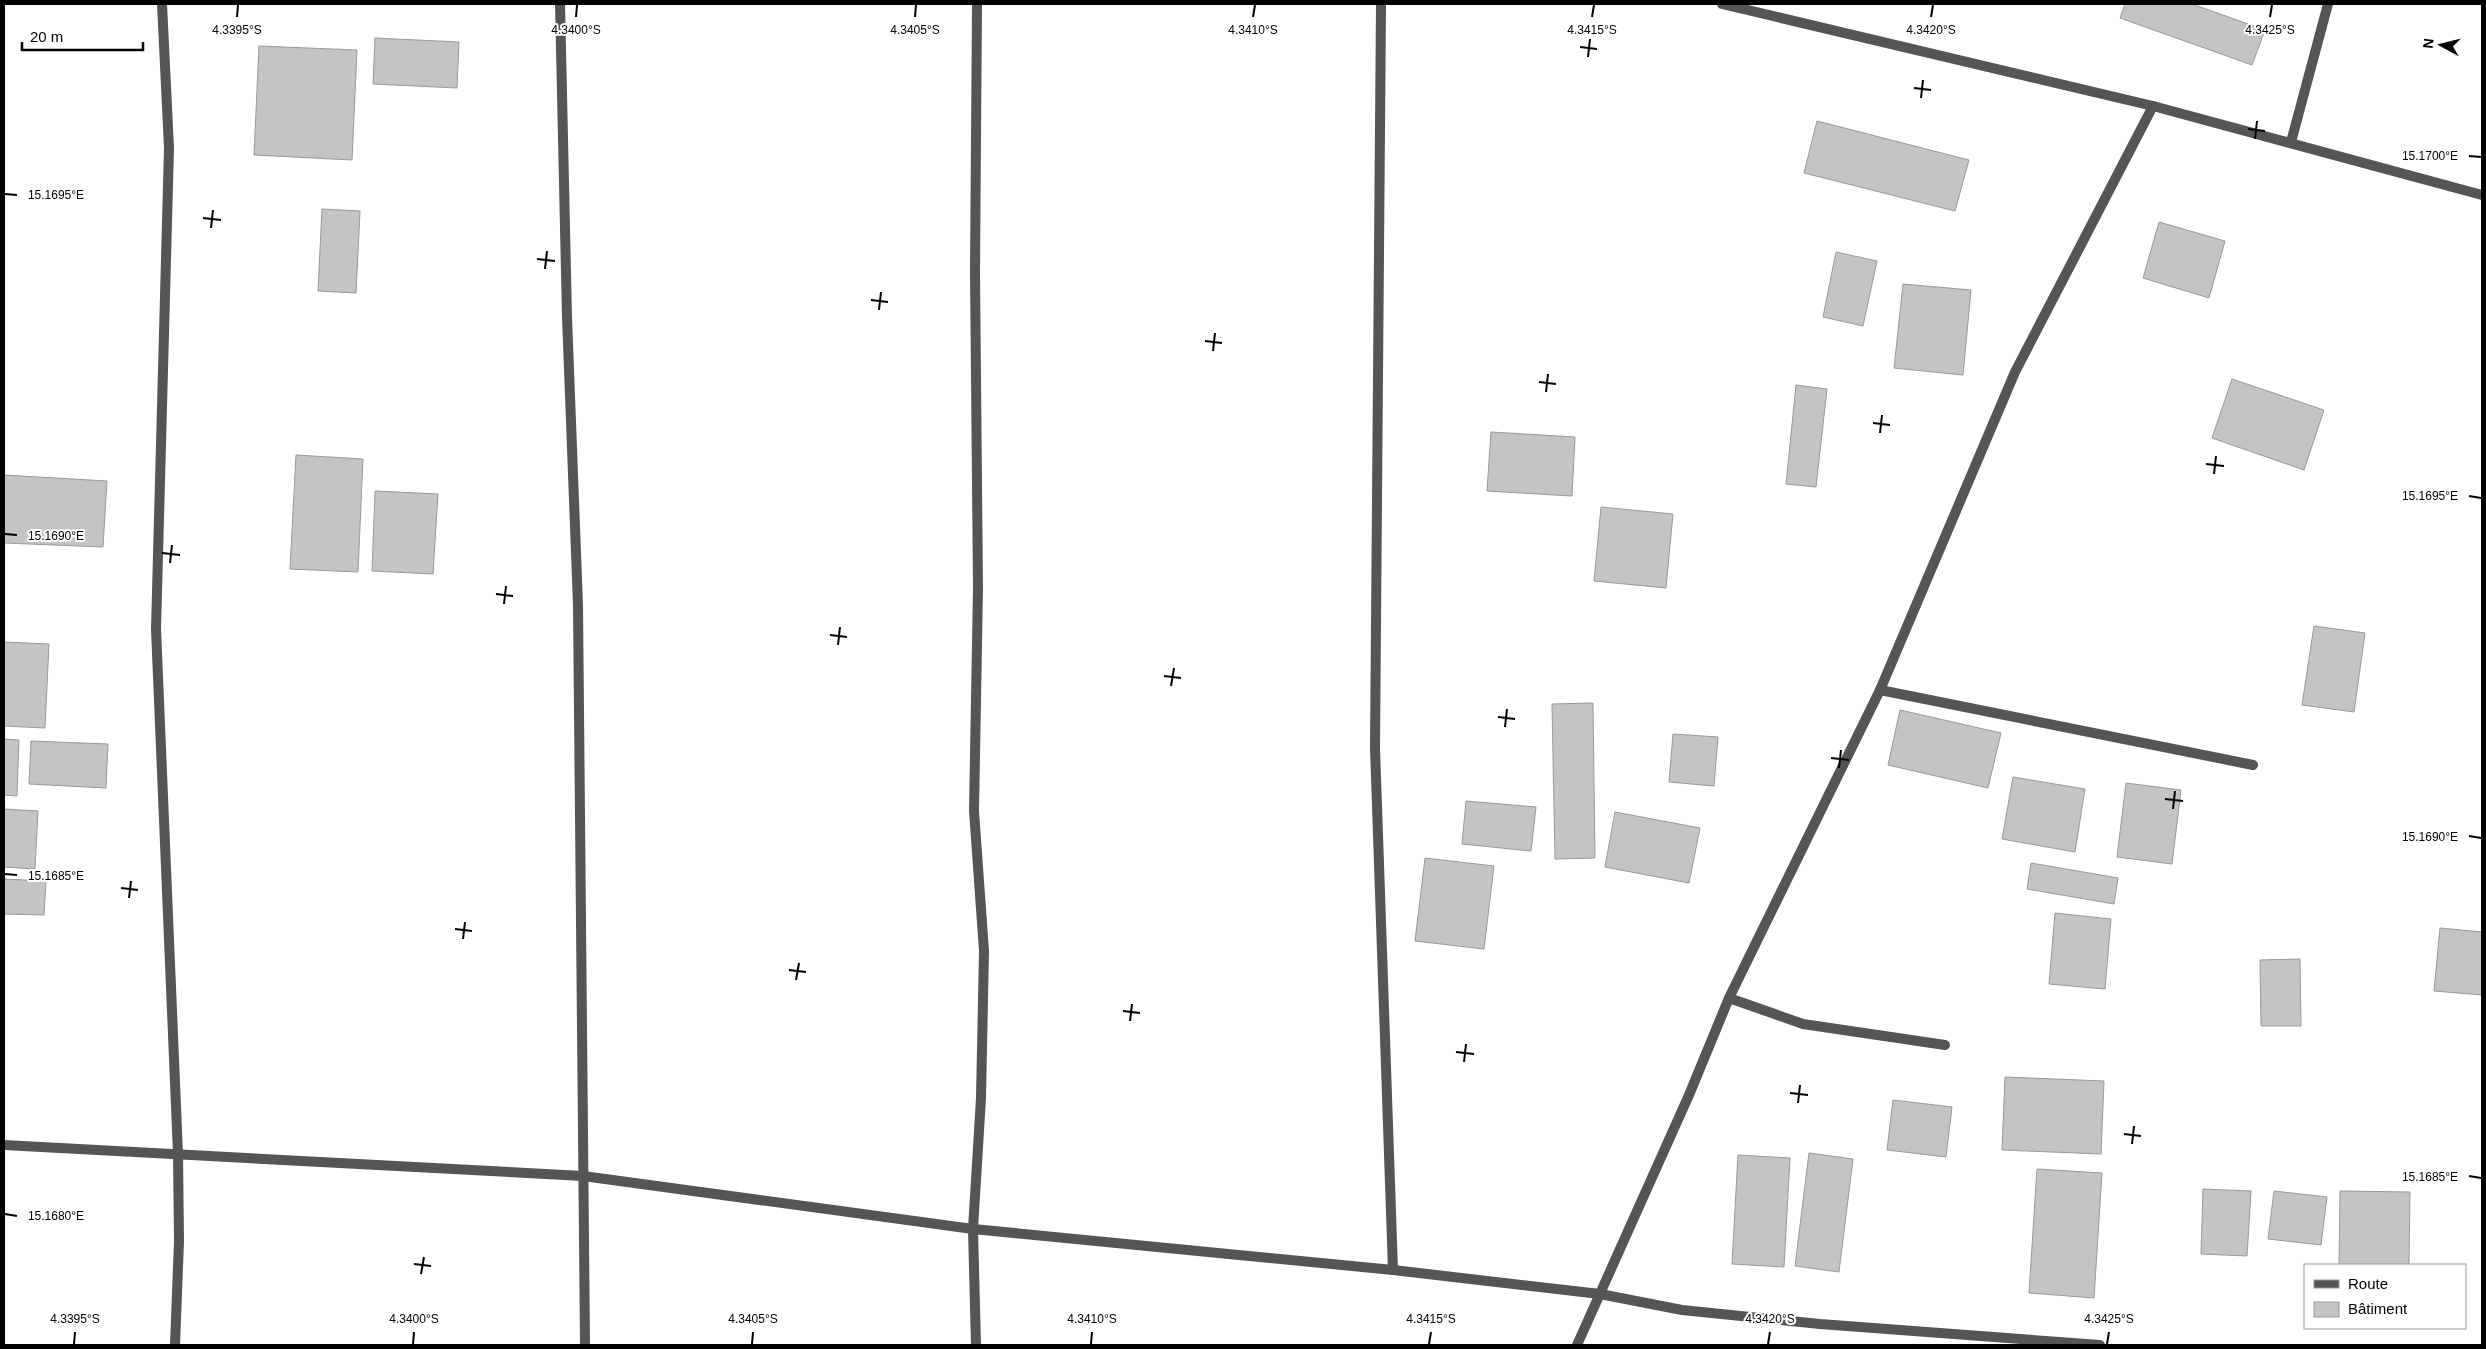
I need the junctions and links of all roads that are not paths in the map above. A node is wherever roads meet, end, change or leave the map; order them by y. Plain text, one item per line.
1 (162, 4) edge
2 (560, 4) edge
3 (977, 4) edge
4 (1381, 4) edge
5 (1722, 4) edge
6 (2328, 4) edge
7 (2153, 106) junction
8 (2291, 142) junction
9 (2482, 195) edge
10 (1880, 690) junction
11 (2254, 765) dead end
12 (1729, 998) junction
13 (1945, 1045) dead end
14 (4, 1145) edge
15 (178, 1154) junction
16 (582, 1176) junction
17 (973, 1229) junction
18 (1393, 1270) junction
19 (1600, 1294) junction
20 (176, 1345) edge
21 (585, 1345) edge
22 (976, 1345) edge
23 (1577, 1345) edge
24 (2100, 1345) edge

1 - 15 street
2 - 16 street
3 - 17 street
4 - 18 street
5 - 7 street
6 - 8 street
7 - 8 street
7 - 10 street
8 - 9 street
10 - 11 street
10 - 12 street
12 - 13 street
12 - 19 street
14 - 15 street
15 - 16 street
15 - 20 street
16 - 17 street
16 - 21 street
17 - 18 street
17 - 22 street
18 - 19 street
19 - 23 street
19 - 24 street

